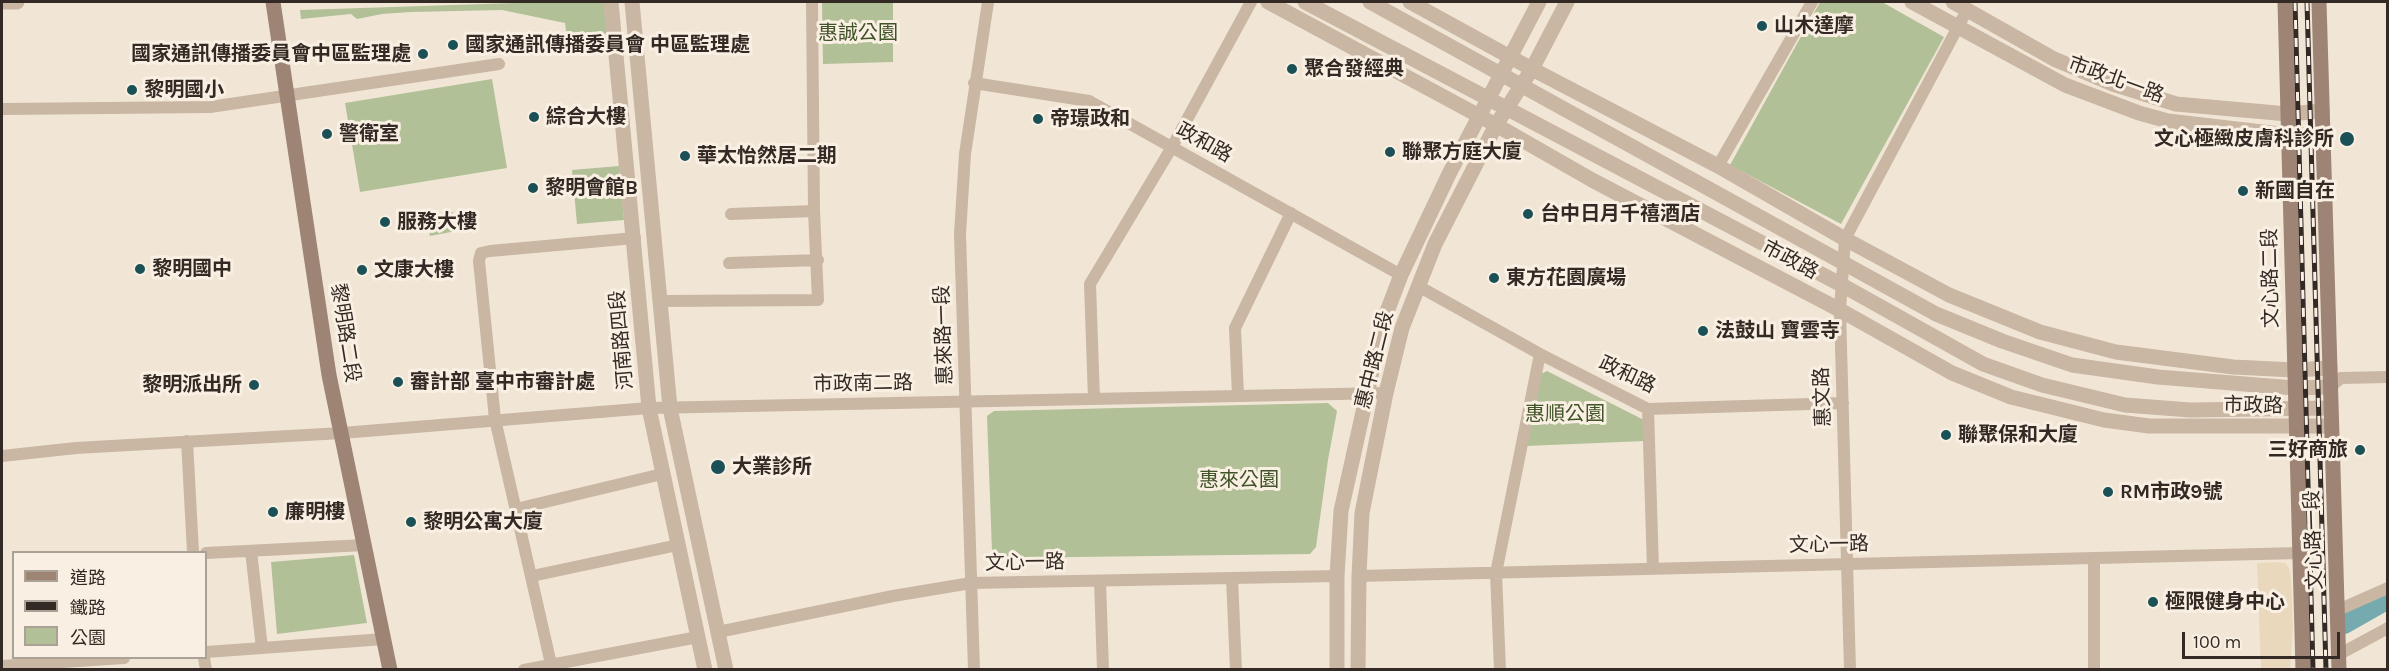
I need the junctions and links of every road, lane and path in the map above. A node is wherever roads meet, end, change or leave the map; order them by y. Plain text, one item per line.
1 (2, 2) edge
2 (17, 2) edge
3 (273, 2) edge
4 (611, 2) edge
5 (632, 2) edge
6 (812, 2) edge
7 (988, 2) edge
8 (1251, 2) edge
9 (1268, 2) edge
10 (1305, 2) edge
11 (1370, 2) edge
12 (1410, 2) edge
13 (1539, 2) edge
14 (1567, 2) edge
15 (1812, 2) edge
16 (1912, 2) edge
17 (1953, 2) edge
18 (2285, 2) edge
19 (2319, 2) edge
20 (1967, 10) junction
21 (1959, 27) junction
22 (1509, 56) junction
23 (499, 64) dead end
24 (1532, 69) junction
25 (1500, 73) junction
26 (974, 83) junction
27 (1521, 86) junction
28 (287, 94) junction
29 (1487, 98) junction
30 (2, 109) edge
31 (1506, 109) junction
32 (2322, 111) junction
33 (2288, 114) junction
34 (1478, 116) junction
35 (1496, 125) junction
36 (2288, 135) junction
37 (2323, 135) junction
38 (1172, 147) junction
39 (1718, 166) junction
40 (814, 211) junction
41 (1291, 213) junction
42 (731, 214) dead end
43 (635, 238) junction
44 (1845, 238) junction
45 (817, 260) junction
46 (1842, 261) junction
47 (729, 263) dead end
48 (1401, 275) junction
49 (1840, 284) junction
50 (1418, 286) junction
51 (661, 302) junction
52 (1840, 310) junction
53 (1540, 354) junction
54 (2294, 370) junction
55 (2388, 377) edge
56 (2333, 378) junction
57 (2294, 388) junction
58 (1386, 393) junction
59 (1365, 394) junction
60 (1238, 396) junction
61 (1094, 399) junction
62 (965, 402) junction
63 (1843, 403) junction
64 (649, 408) junction
65 (669, 408) junction
66 (2330, 408) junction
67 (1648, 410) junction
68 (2295, 410) junction
69 (495, 419) junction
70 (2331, 426) junction
71 (2296, 427) junction
72 (342, 433) junction
73 (187, 441) junction
74 (2, 456) edge
75 (662, 474) junction
76 (516, 509) junction
77 (365, 545) junction
78 (678, 545) junction
79 (193, 551) edge
80 (251, 551) junction
81 (207, 553) edge
82 (2300, 553) junction
83 (2094, 558) junction
84 (1847, 564) junction
85 (1653, 569) junction
86 (1496, 573) junction
87 (532, 576) junction
88 (1337, 576) junction
89 (1359, 576) junction
90 (1232, 579) junction
91 (1100, 581) junction
92 (971, 584) junction
93 (2388, 588) edge
94 (2338, 610) junction
95 (2388, 628) edge
96 (718, 632) junction
97 (698, 637) junction
98 (384, 639) junction
99 (262, 648) junction
100 (207, 652) edge
101 (97, 659) edge
102 (2339, 662) edge
103 (42, 663) edge
104 (551, 664) junction
105 (2, 666) edge
106 (390, 669) edge
107 (524, 669) edge
108 (705, 669) edge
109 (726, 669) edge
110 (974, 669) edge
111 (1103, 669) edge
112 (1236, 669) edge
113 (1337, 669) edge
114 (1358, 669) edge
115 (1500, 669) edge
116 (1850, 669) edge
117 (2094, 669) edge
118 (2303, 669) edge

1 - 2 street
3 - 28 main road, 黎明路二段
4 - 43 street, 河南路四段
5 - 51 street
6 - 40 street
7 - 26 street, 惠來路一段
8 - 38 street
9 - 34 street, 市政路
10 - 29 street, 市政路
11 - 25 street, 市政路
12 - 22 street, 市政路
13 - 22 street, 惠中路二段
14 - 24 street, 惠中路二段
15 - 39 street
16 - 21 street, 市政北一路
17 - 20 street, 市政北一路
18 - 33 main road, 文心路二段
19 - 32 main road
20 - 21 street, 惠文路
20 - 33 street, 市政北一路
21 - 36 street, 市政北一路
21 - 44 street, 惠文路
22 - 24 street, 市政路
22 - 25 street, 惠中路二段
23 - 28 street
24 - 27 street, 惠中路二段
24 - 39 street, 市政路
25 - 27 street, 市政路
25 - 29 street, 惠中路二段
26 - 38 street, 政和路
26 - 62 street, 惠來路一段
27 - 31 street, 惠中路二段
27 - 46 street, 市政路
28 - 30 street
28 - 72 main road, 黎明路二段
29 - 31 street, 市政路
29 - 34 street, 惠中路二段
31 - 35 street, 惠中路二段
31 - 49 street, 市政路
32 - 33 street, 市政北一路
32 - 37 main road
33 - 36 main road, 文心路二段
34 - 35 street, 市政路
34 - 48 street, 惠中路二段
35 - 50 street, 惠中路二段
35 - 52 street, 市政路
36 - 37 street, 市政北一路
36 - 54 main road, 文心路二段
37 - 56 main road
38 - 41 street, 政和路
38 - 61 street
39 - 44 street, 市政路
40 - 42 street
40 - 45 street
41 - 48 street, 政和路
41 - 60 street
43 - 64 street, 河南路四段
43 - 69 street
44 - 46 street, 惠文路
44 - 54 street, 市政路
45 - 47 street
45 - 51 street
46 - 49 street, 惠文路
46 - 57 street, 市政路
48 - 59 street, 惠中路二段
49 - 52 street, 惠文路
49 - 68 street, 市政路
50 - 53 street, 政和路
50 - 58 street, 惠中路二段
51 - 65 street
52 - 63 street, 惠文路
52 - 71 street, 市政路
53 - 67 street, 政和路
53 - 86 street
54 - 56 street, 市政路
54 - 57 main road, 文心路二段
55 - 56 street
56 - 57 street, 市政路
56 - 66 main road
57 - 68 main road, 文心路二段
58 - 59 street, 市政南二路
58 - 89 street, 惠中路二段
59 - 60 street, 市政南二路
59 - 88 street, 惠中路二段
60 - 61 street, 市政南二路
61 - 62 street, 市政南二路
62 - 65 street, 市政南二路
62 - 92 street, 惠來路一段
63 - 67 street, 政和路
63 - 84 street, 惠文路
64 - 65 street, 市政南二路
64 - 69 street, 市政南二路
64 - 75 street, 河南路四段
65 - 96 street
66 - 68 street, 市政路
66 - 70 main road, 文心路一段
67 - 85 street
68 - 71 main road, 文心路二段
69 - 72 street, 市政南二路
69 - 76 street
70 - 71 street, 市政路
70 - 94 main road, 文心路一段
71 - 82 main road, 文心路二段
72 - 73 street, 市政南二路
72 - 77 main road, 黎明路二段
73 - 74 street, 市政南二路
73 - 79 street
75 - 76 street
75 - 78 street, 河南路四段
76 - 87 street
77 - 80 street
77 - 98 main road, 黎明路二段
78 - 87 street
78 - 97 street, 河南路四段
80 - 81 street
80 - 99 street
82 - 83 street, 文心一路
82 - 118 main road, 文心路一段
83 - 84 street, 文心一路
83 - 117 street
84 - 85 street, 文心一路
84 - 116 street, 惠文路
85 - 86 street, 文心一路
86 - 89 street, 文心一路
86 - 115 street
87 - 104 street
88 - 90 street, 文心一路
88 - 113 street, 惠中路二段
89 - 114 street, 惠中路二段
90 - 91 street, 文心一路
90 - 112 street
91 - 92 street, 文心一路
91 - 111 street
92 - 96 street, 文心一路
92 - 110 street, 惠來路一段
93 - 94 street
94 - 102 main road, 文心路一段
95 - 102 street
96 - 109 street
97 - 104 street
97 - 108 street, 河南路四段
98 - 99 street
98 - 106 main road, 黎明路二段
99 - 100 street
101 - 103 street
103 - 105 street
104 - 107 street

